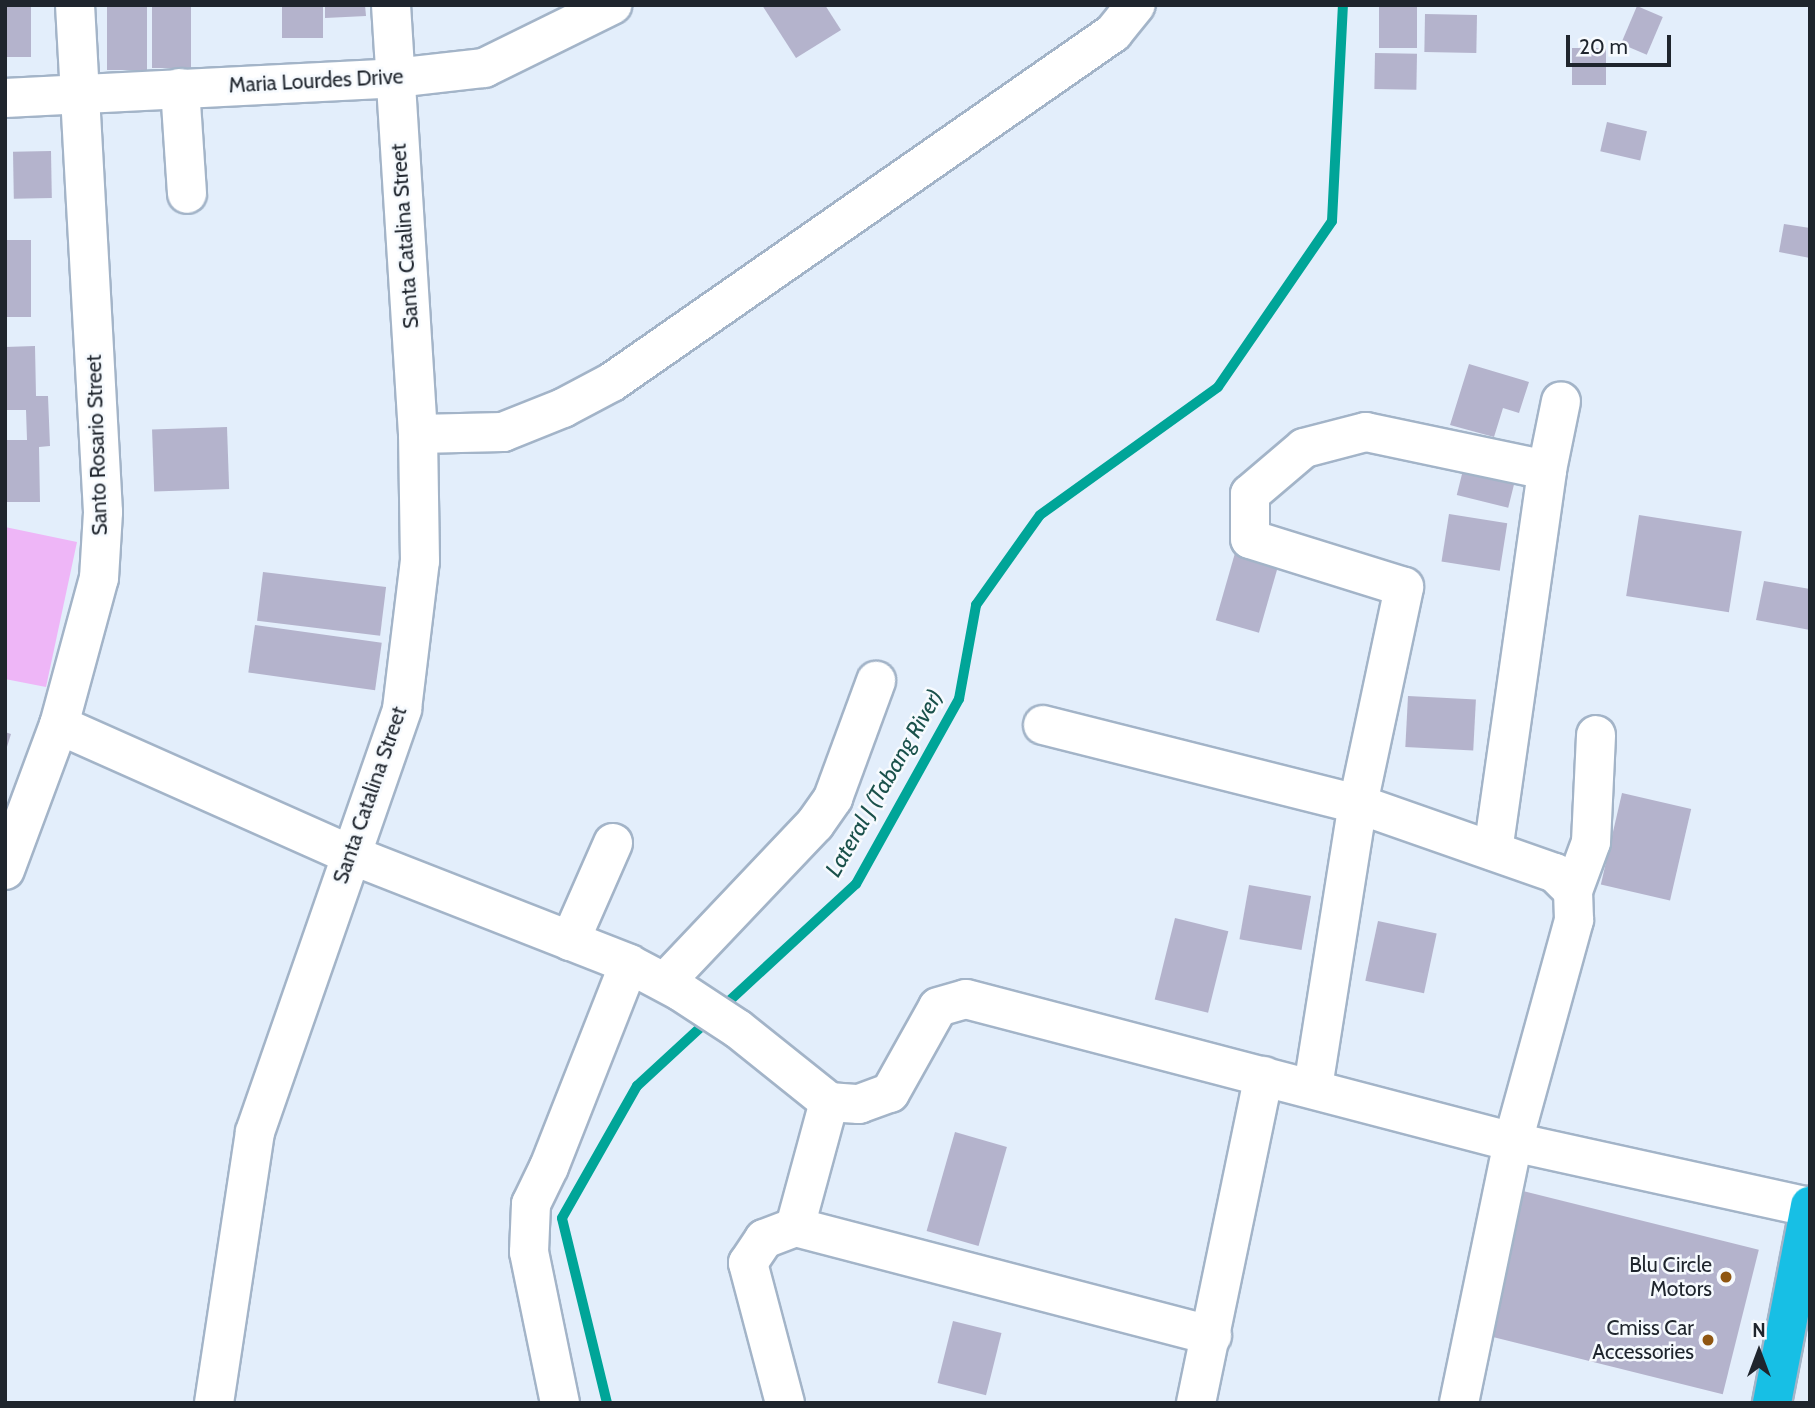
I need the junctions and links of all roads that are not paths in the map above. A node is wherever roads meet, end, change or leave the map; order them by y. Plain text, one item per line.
1 (75, 5) edge
2 (391, 5) edge
3 (612, 5) edge
4 (1136, 5) edge
5 (396, 78) junction
6 (180, 88) junction
7 (80, 93) junction
8 (5, 98) edge
9 (187, 194) dead end
10 (1561, 401) dead end
11 (418, 434) junction
12 (1548, 470) junction
13 (876, 681) dead end
14 (59, 725) junction
15 (1043, 725) dead end
16 (1596, 735) dead end
17 (1359, 804) junction
18 (612, 844) dead end
19 (1493, 851) junction
20 (349, 854) junction
21 (5, 870) edge
22 (1573, 891) junction
23 (570, 941) junction
24 (629, 964) junction
25 (673, 987) junction
26 (1264, 1076) junction
27 (1313, 1087) junction
28 (829, 1102) junction
29 (1513, 1142) junction
30 (1810, 1207) edge
31 (795, 1227) junction
32 (1212, 1336) junction
33 (214, 1403) edge
34 (560, 1403) edge
35 (785, 1403) edge
36 (1196, 1403) edge
37 (1459, 1403) edge
38 (1772, 1403) edge

1 - 7 street, Santo Rosario Street
2 - 5 street, Santa Catalina Street
3 - 5 street, Maria Lourdes Drive
4 - 11 street
5 - 6 street, Maria Lourdes Drive
5 - 11 street, Santa Catalina Street
6 - 7 street, Maria Lourdes Drive
6 - 9 street
7 - 8 street, Maria Lourdes Drive
7 - 14 street, Santo Rosario Street
10 - 12 street
11 - 20 street, Santa Catalina Street
12 - 17 street
12 - 19 street
13 - 25 street
14 - 20 street
14 - 21 street, Santo Rosario Street
15 - 17 street
16 - 22 street
17 - 19 street
17 - 27 street
18 - 23 street
19 - 22 street
20 - 23 street
20 - 33 street, Santa Catalina Street
22 - 29 street
23 - 24 street
24 - 25 street
24 - 34 street
25 - 28 street
26 - 27 street
26 - 28 street
26 - 32 street
27 - 29 street
28 - 31 street
29 - 30 street
29 - 37 street
30 - 38 highway
31 - 32 street
31 - 35 street
32 - 36 street

